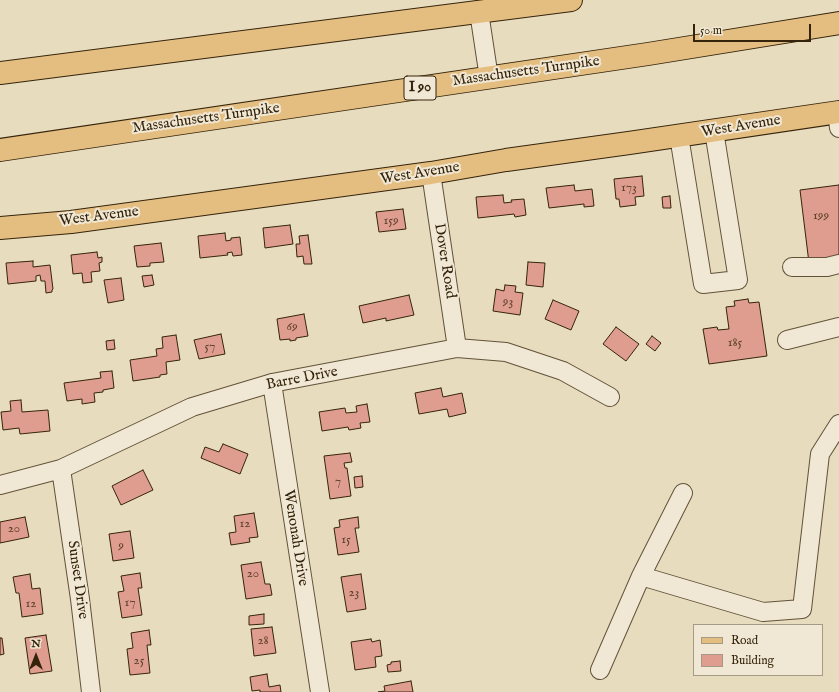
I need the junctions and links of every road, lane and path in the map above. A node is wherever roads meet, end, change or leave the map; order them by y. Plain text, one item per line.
1 (571, 0) edge
2 (479, 12) junction
3 (839, 24) edge
4 (0, 73) edge
5 (489, 78) junction
6 (838, 117) edge
7 (714, 131) junction
8 (679, 136) junction
9 (0, 150) edge
10 (430, 173) junction
11 (0, 228) edge
12 (839, 264) edge
13 (792, 267) dead end
14 (839, 327) edge
15 (787, 340) dead end
16 (457, 348) junction
17 (272, 384) junction
18 (610, 397) dead end
19 (839, 424) edge
20 (61, 469) junction
21 (0, 484) edge
22 (683, 492) dead end
23 (641, 576) junction
24 (600, 670) dead end
25 (91, 692) edge
26 (320, 692) edge

1 - 2 main road
2 - 4 main road
2 - 5 street
3 - 5 main road, Massachusetts Turnpike / I 90
5 - 9 main road, Massachusetts Turnpike / I 90
6 - 7 main road, West Avenue
7 - 8 main road, West Avenue
7 - 8 street
8 - 10 main road, West Avenue
10 - 11 main road, West Avenue
10 - 16 street, Dover Road
12 - 13 street
14 - 15 street
16 - 17 street, Barre Drive
16 - 18 street, Barre Drive
17 - 20 street, Barre Drive
17 - 26 street, Wenonah Drive
19 - 23 street
20 - 21 street, Barre Drive
20 - 25 street, Sunset Drive
22 - 23 street
23 - 24 street

